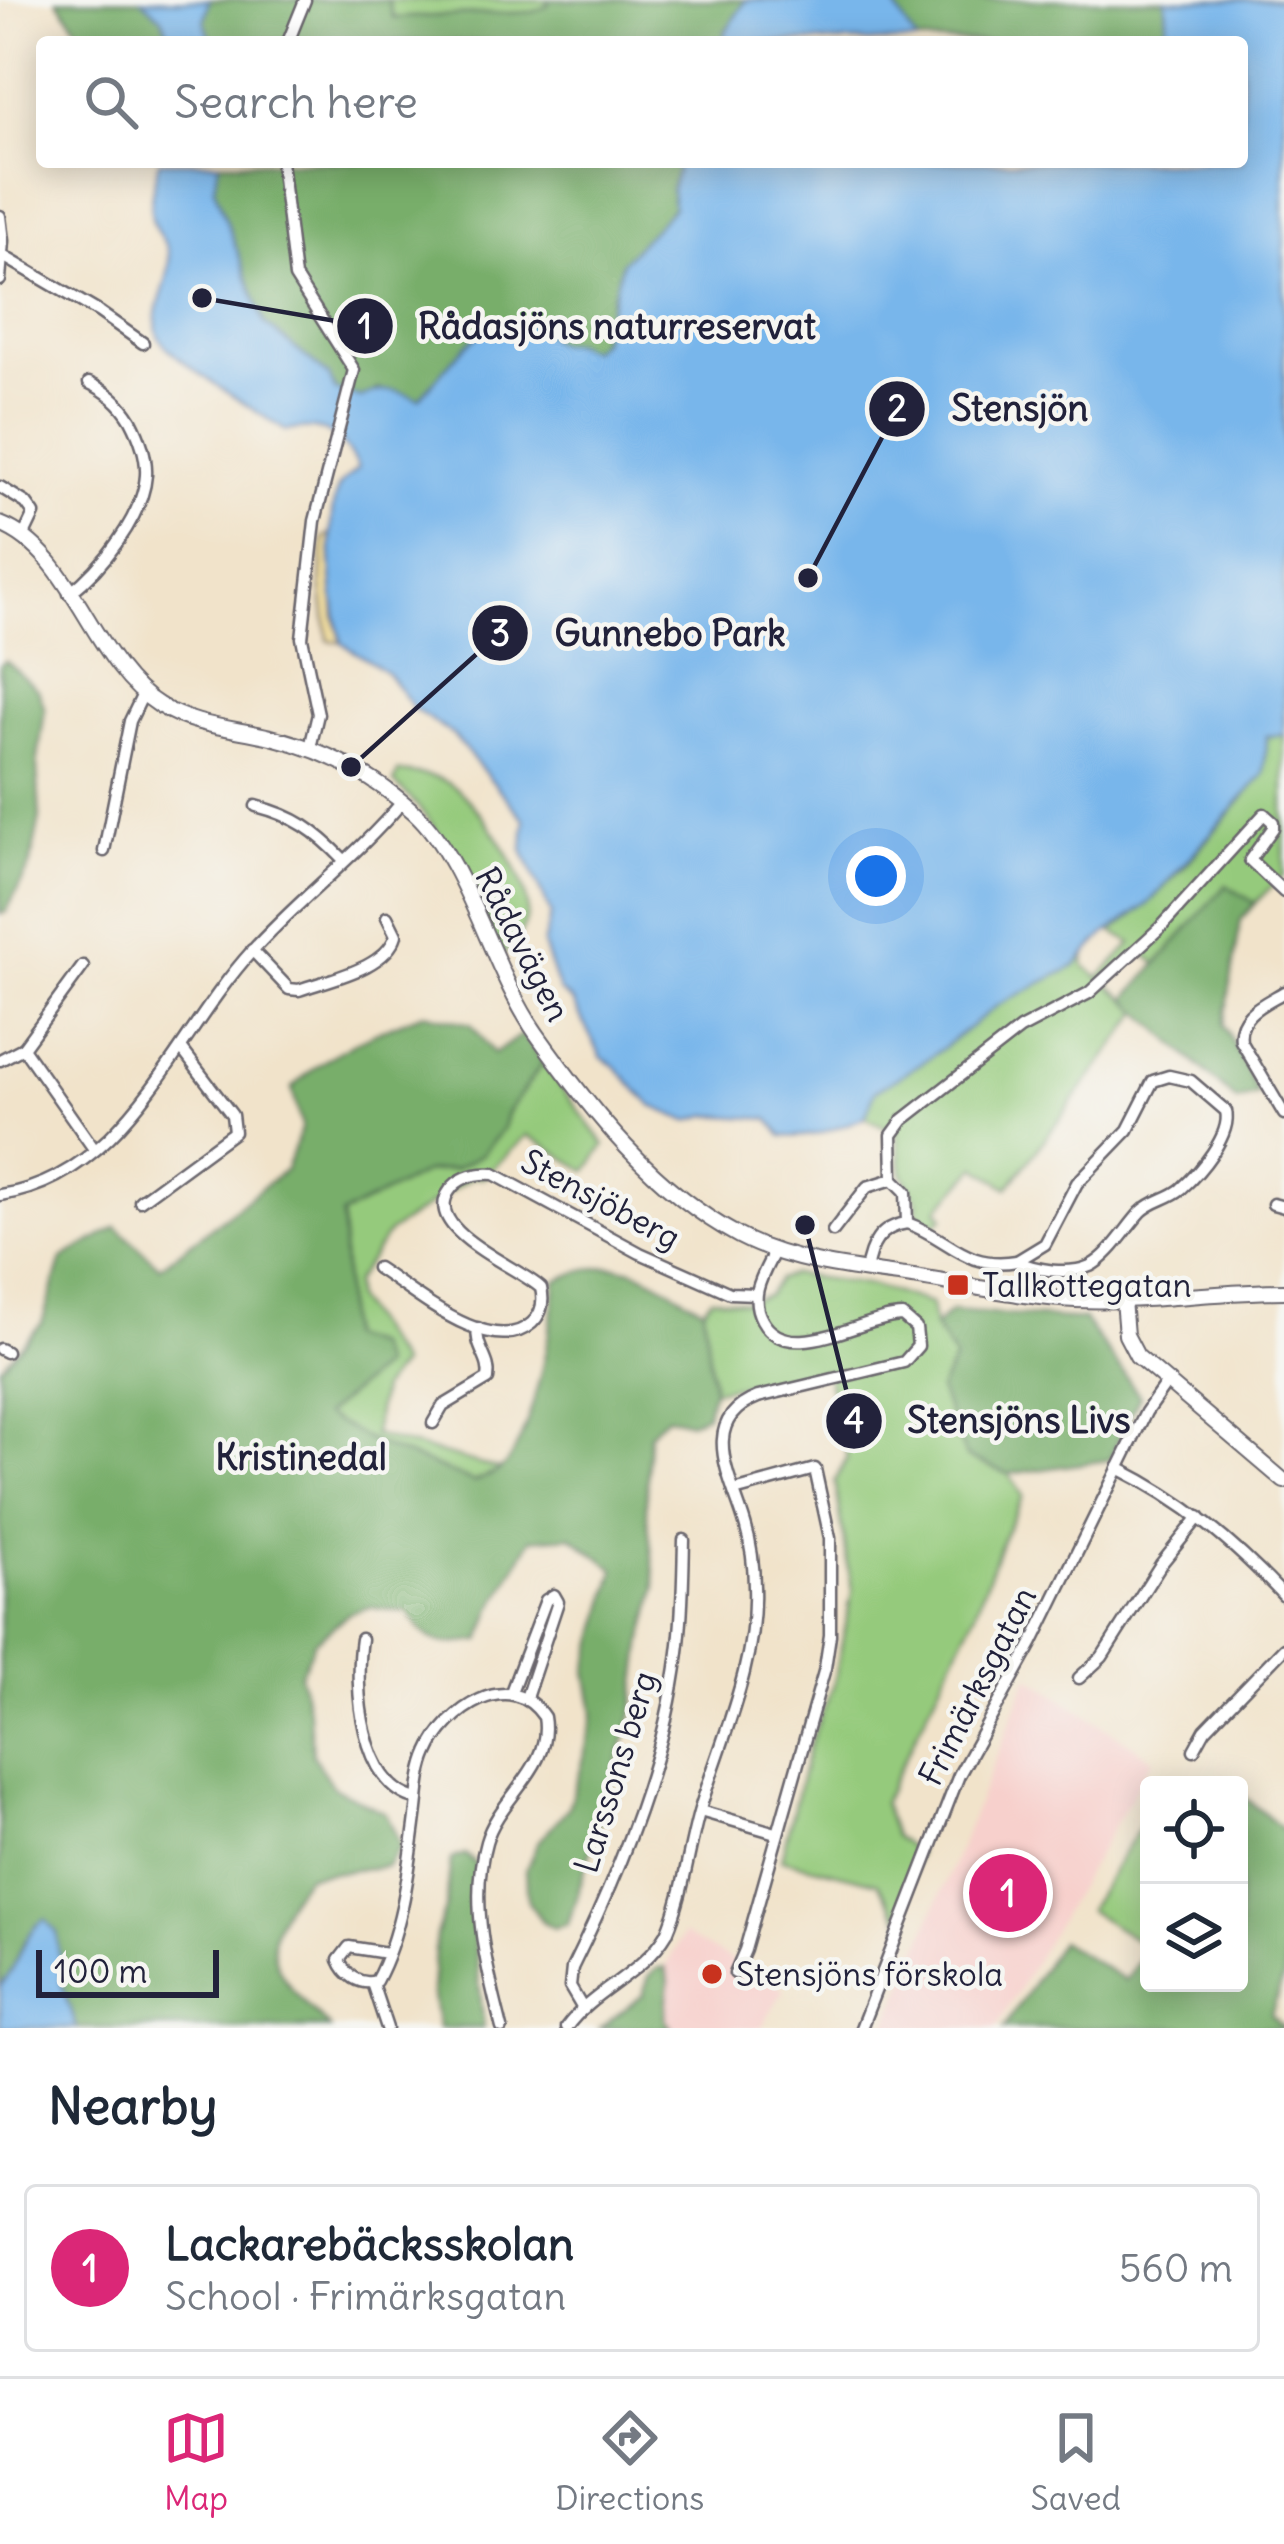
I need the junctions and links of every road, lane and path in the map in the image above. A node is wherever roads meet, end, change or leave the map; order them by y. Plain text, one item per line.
1 (305, 0) edge
2 (290, 36) edge
3 (281, 168) edge
4 (0, 216) edge
5 (3, 256) junction
6 (0, 280) edge
7 (143, 343) dead end
8 (89, 383) dead end
9 (3, 495) edge
10 (0, 524) edge
11 (24, 535) junction
12 (69, 593) junction
13 (143, 694) junction
14 (310, 748) junction
15 (402, 802) junction
16 (256, 806) dead end
17 (104, 851) dead end
18 (344, 860) junction
19 (1284, 892) edge
20 (387, 917) dead end
21 (252, 950) junction
22 (83, 966) dead end
23 (1284, 992) edge
24 (22, 1048) junction
25 (181, 1048) junction
26 (0, 1060) edge
27 (1284, 1114) edge
28 (94, 1149) junction
29 (893, 1179) junction
30 (0, 1195) edge
31 (140, 1201) dead end
32 (907, 1223) junction
33 (833, 1232) dead end
34 (775, 1250) junction
35 (1017, 1261) junction
36 (377, 1268) dead end
37 (866, 1271) junction
38 (1284, 1291) edge
39 (755, 1294) junction
40 (1123, 1300) junction
41 (478, 1328) junction
42 (1167, 1382) junction
43 (433, 1424) dead end
44 (1118, 1468) junction
45 (1284, 1481) edge
46 (734, 1491) junction
47 (1198, 1517) junction
48 (684, 1540) dead end
49 (1284, 1596) edge
50 (361, 1639) dead end
51 (1284, 1648) edge
52 (1079, 1678) dead end
53 (511, 1692) junction
54 (526, 1698) junction
55 (1194, 1750) dead end
56 (418, 1799) junction
57 (700, 1811) junction
58 (776, 1833) junction
59 (387, 1953) junction
60 (735, 1973) dead end
61 (372, 1983) junction
62 (583, 2009) junction
63 (388, 2028) edge
64 (502, 2028) edge
65 (566, 2028) edge
66 (861, 2028) edge

1 - 2 street
3 - 14 street
4 - 5 street
5 - 6 street
5 - 7 street
8 - 12 street
9 - 11 street
10 - 11 street, Rådavägen
11 - 12 street, Rådavägen
12 - 13 street, Rådavägen
13 - 14 street, Rådavägen
13 - 17 street
14 - 15 street, Rådavägen
15 - 18 street
15 - 34 street, Rådavägen
16 - 18 street
18 - 21 street
19 - 29 street
20 - 21 street
21 - 25 street
22 - 24 street
23 - 27 street
24 - 26 street
24 - 28 street
25 - 28 street
25 - 31 street
28 - 30 street
29 - 32 street
29 - 33 street
32 - 35 street
32 - 37 street
34 - 37 street, Rådavägen
34 - 39 street
35 - 35 street
36 - 41 street
37 - 40 street, Rådavägen
38 - 40 street, Rådavägen
39 - 41 street, Stensjöberg
39 - 46 street
40 - 42 street
41 - 43 street
42 - 44 street, Frimärksgatan
42 - 45 street
44 - 47 street
44 - 66 street, Frimärksgatan
46 - 57 street
46 - 58 street
47 - 49 street
47 - 52 street
48 - 62 street, Larssons berg
50 - 56 street
51 - 55 street
53 - 54 street
53 - 54 street
53 - 56 street
54 - 64 street
56 - 59 street
57 - 58 street
57 - 62 street
58 - 60 street
59 - 61 street
59 - 61 street
61 - 63 street
62 - 65 street

